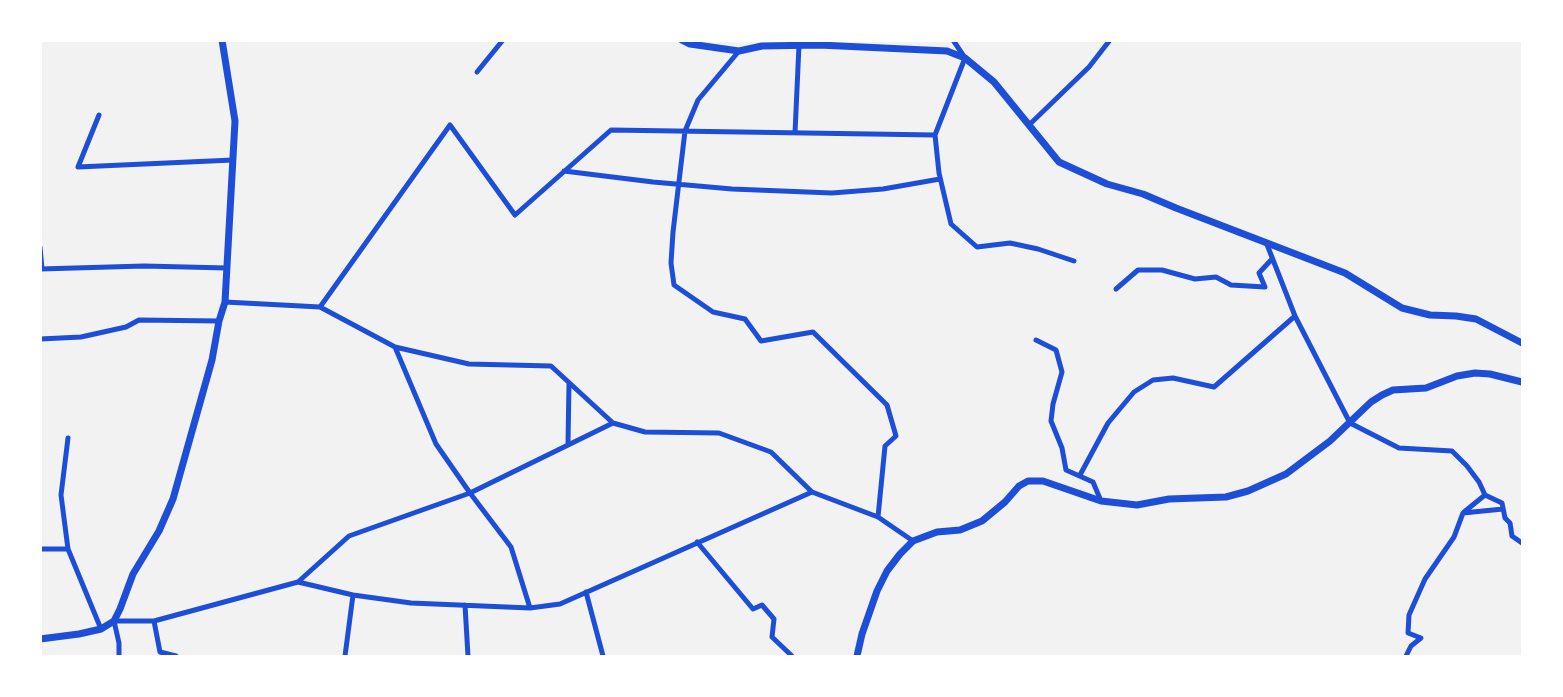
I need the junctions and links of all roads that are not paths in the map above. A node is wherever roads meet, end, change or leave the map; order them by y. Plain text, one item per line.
1 (222, 40) edge
2 (503, 40) edge
3 (682, 40) edge
4 (790, 40) edge
5 (953, 40) edge
6 (1110, 40) edge
7 (799, 45) junction
8 (739, 51) junction
9 (964, 58) junction
10 (477, 72) dead end
11 (99, 115) dead end
12 (1029, 125) junction
13 (686, 131) junction
14 (795, 133) junction
15 (935, 135) junction
16 (233, 160) junction
17 (564, 171) junction
18 (940, 179) junction
19 (678, 184) junction
20 (1266, 242) junction
21 (40, 247) edge
22 (1272, 259) junction
23 (1074, 261) dead end
24 (227, 268) junction
25 (41, 269) edge
26 (1116, 289) dead end
27 (225, 302) junction
28 (320, 307) junction
29 (1295, 316) junction
30 (219, 321) junction
31 (40, 339) edge
32 (1036, 340) dead end
33 (1522, 343) edge
34 (395, 347) junction
35 (569, 381) junction
36 (1522, 382) edge
37 (613, 423) junction
38 (1350, 423) junction
39 (68, 438) dead end
40 (568, 444) junction
41 (1080, 476) junction
42 (812, 492) junction
43 (470, 493) junction
44 (1485, 495) junction
45 (1101, 501) junction
46 (1503, 509) junction
47 (1463, 513) junction
48 (878, 517) junction
49 (913, 541) junction
50 (697, 542) junction
51 (1522, 543) edge
52 (40, 549) edge
53 (68, 549) junction
54 (298, 582) junction
55 (586, 592) junction
56 (352, 595) junction
57 (465, 605) junction
58 (530, 608) junction
59 (114, 621) junction
60 (154, 621) junction
61 (101, 629) junction
62 (40, 639) edge
63 (119, 657) edge
64 (176, 657) edge
65 (345, 657) edge
66 (468, 657) edge
67 (603, 657) edge
68 (792, 657) edge
69 (857, 657) edge
70 (1406, 657) edge

1 - 16 street
2 - 10 street
3 - 8 street
4 - 7 street
5 - 9 street
6 - 12 street
7 - 8 street
7 - 9 street
7 - 14 street
8 - 13 street
9 - 12 street
9 - 15 street
11 - 16 street
12 - 20 street
13 - 14 street
13 - 17 street
13 - 19 street
14 - 15 street
15 - 18 street
16 - 24 street
17 - 19 street
17 - 28 street
18 - 19 street
18 - 23 street
19 - 48 street
20 - 22 street
20 - 33 street
21 - 25 street
22 - 26 street
22 - 29 street
24 - 25 street
24 - 27 street
27 - 28 street
27 - 30 street
28 - 34 street
29 - 38 street
29 - 41 street
30 - 31 street
30 - 59 street
32 - 41 street
34 - 35 street
34 - 43 street
35 - 37 street
35 - 40 street
36 - 38 street
37 - 40 street
37 - 42 street
38 - 44 street
38 - 45 street
39 - 53 street
40 - 43 street
41 - 45 street
42 - 48 street
42 - 50 street
43 - 54 street
43 - 58 street
44 - 46 street
44 - 47 street
45 - 49 street
46 - 47 street
46 - 51 street
47 - 70 street
48 - 49 street
49 - 69 street
50 - 55 street
50 - 68 street
52 - 53 street
53 - 61 street
54 - 56 street
54 - 60 street
55 - 58 street
55 - 67 street
56 - 57 street
56 - 65 street
57 - 58 street
57 - 66 street
59 - 60 street
59 - 61 street
59 - 63 street
60 - 64 street
61 - 62 street

